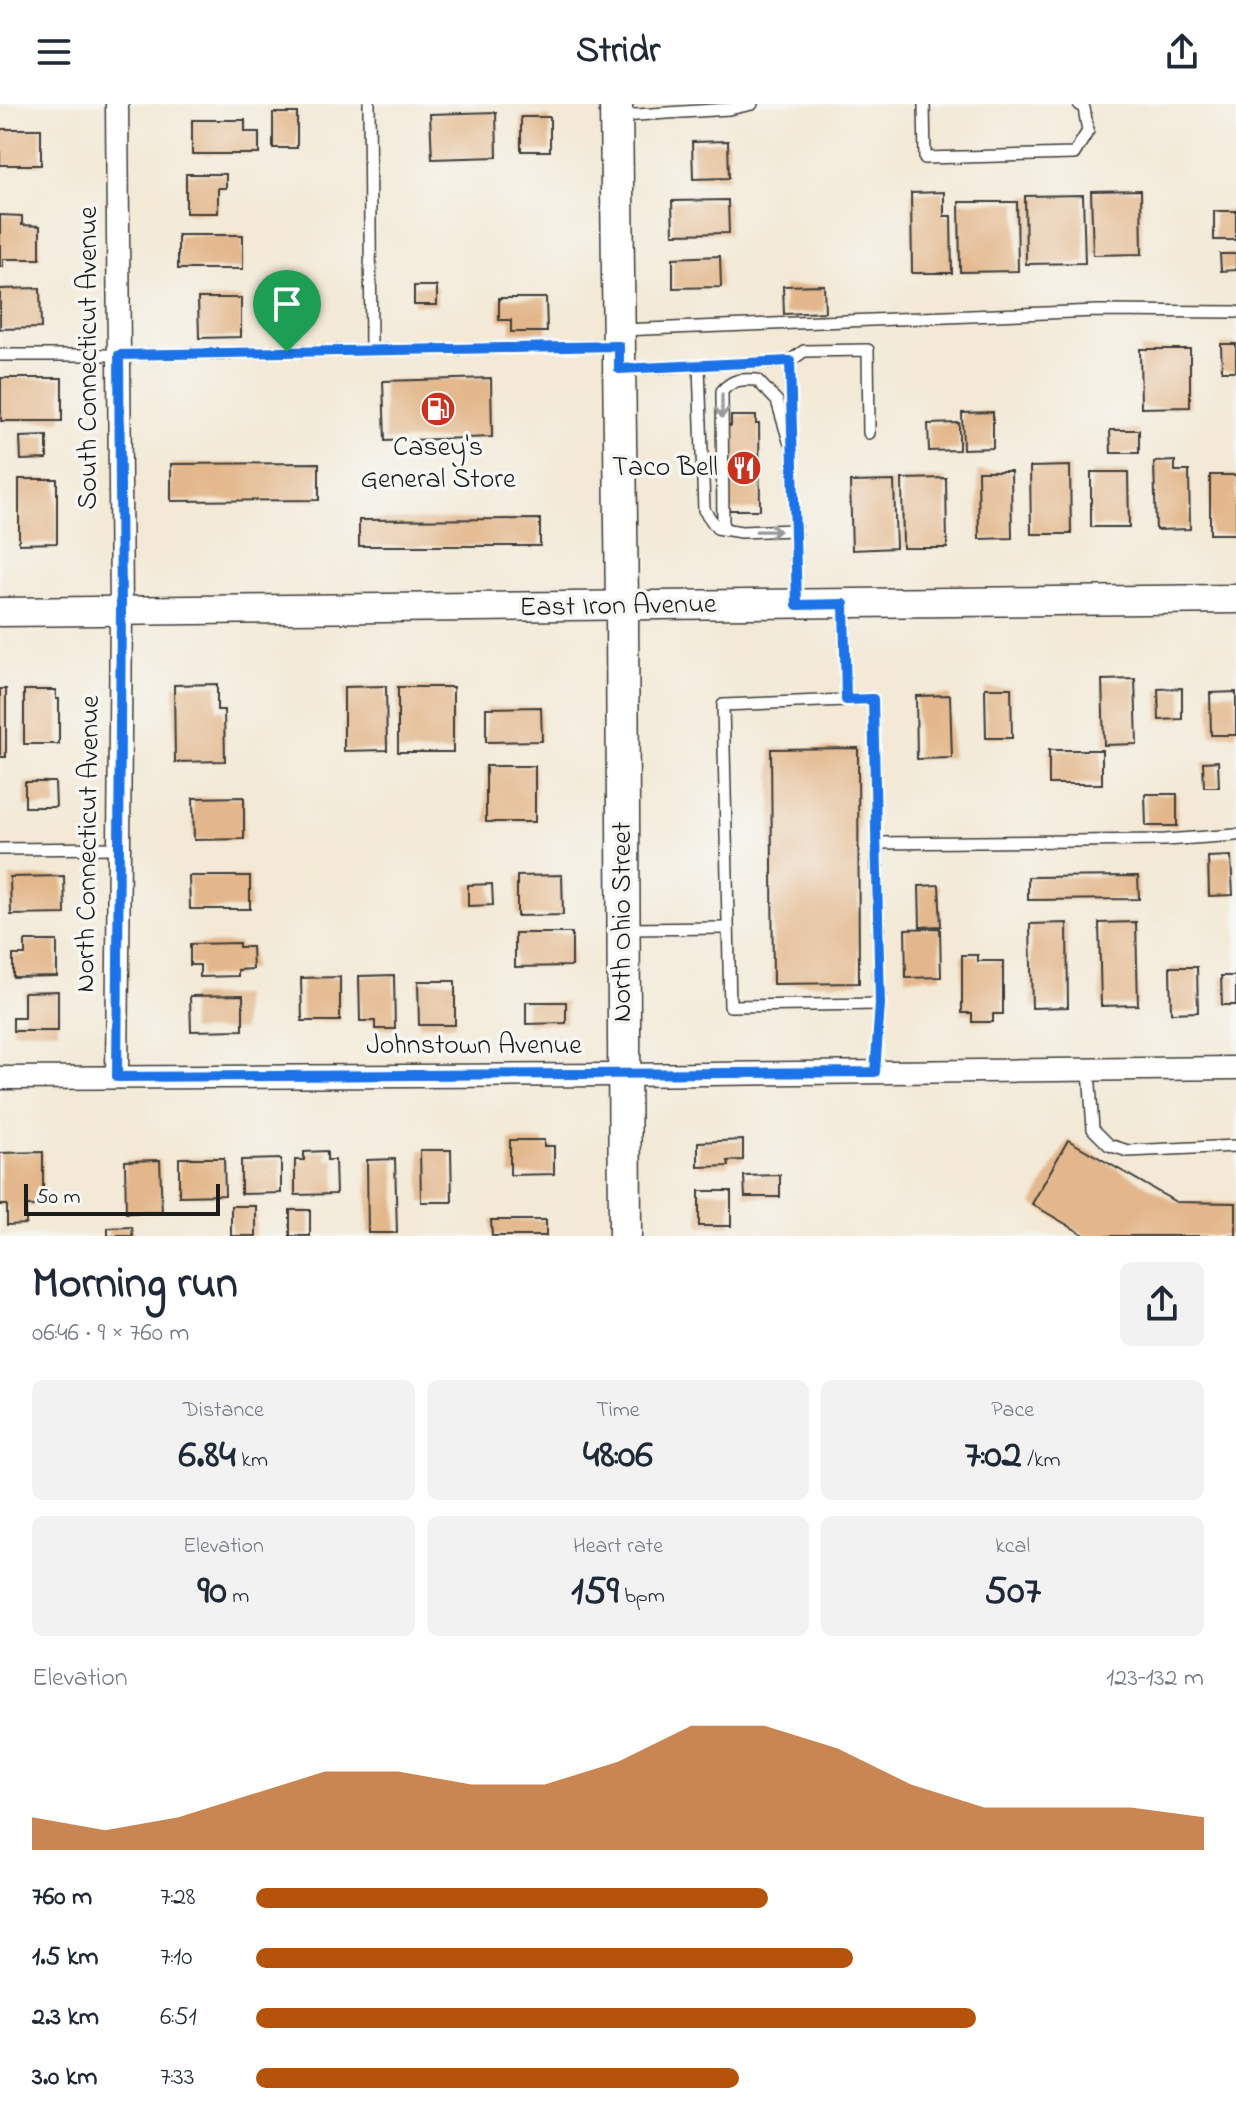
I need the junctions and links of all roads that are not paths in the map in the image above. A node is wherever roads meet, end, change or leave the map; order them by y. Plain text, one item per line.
1 (117, 104) edge
2 (369, 104) edge
3 (752, 104) edge
4 (924, 104) edge
5 (1079, 104) edge
6 (616, 110) edge
7 (1236, 312) edge
8 (619, 348) junction
9 (371, 350) junction
10 (0, 355) edge
11 (119, 355) junction
12 (790, 361) junction
13 (699, 366) junction
14 (869, 433) dead end
15 (793, 449) junction
16 (723, 529) junction
17 (795, 530) junction
18 (1236, 599) edge
19 (844, 604) junction
20 (797, 605) junction
21 (622, 607) junction
22 (0, 612) edge
23 (121, 612) junction
24 (846, 700) junction
25 (1236, 835) edge
26 (877, 843) junction
27 (119, 848) junction
28 (0, 849) edge
29 (728, 928) junction
30 (623, 929) junction
31 (880, 1004) junction
32 (1236, 1068) edge
33 (1089, 1070) junction
34 (875, 1072) junction
35 (623, 1075) junction
36 (117, 1077) junction
37 (0, 1078) edge
38 (1236, 1146) edge
39 (625, 1236) edge

1 - 11 street, South Connecticut Avenue
2 - 9 lane
3 - 6 lane
4 - 5 lane
6 - 8 main road, North Ohio Street
7 - 8 lane
8 - 9 lane
8 - 13 lane
8 - 21 main road, North Ohio Street
9 - 11 lane
10 - 11 lane
11 - 23 street, South Connecticut Avenue
12 - 13 lane
12 - 14 lane
12 - 15 lane
13 - 16 lane
15 -> 16 lane
15 - 17 lane
16 -> 17 lane
17 - 20 lane
18 - 19 street, East Iron Avenue
19 - 20 street, East Iron Avenue
19 - 24 lane
20 - 21 street, East Iron Avenue
21 - 23 street, East Iron Avenue
21 - 30 main road, North Ohio Street
22 - 23 street, East Iron Avenue
23 - 27 street, North Connecticut Avenue
24 - 26 lane
24 - 29 lane
25 - 26 lane
26 - 31 lane
27 - 28 lane
27 - 36 street, North Connecticut Avenue
29 - 30 lane
29 - 31 lane
30 - 35 main road, North Ohio Street
31 - 34 lane
32 - 33 street, Johnstown Avenue
33 - 34 street, Johnstown Avenue
33 - 38 lane
34 - 35 street, Johnstown Avenue
35 - 36 street, Johnstown Avenue
35 - 39 main road, North Ohio Street
36 - 37 street, Johnstown Avenue

